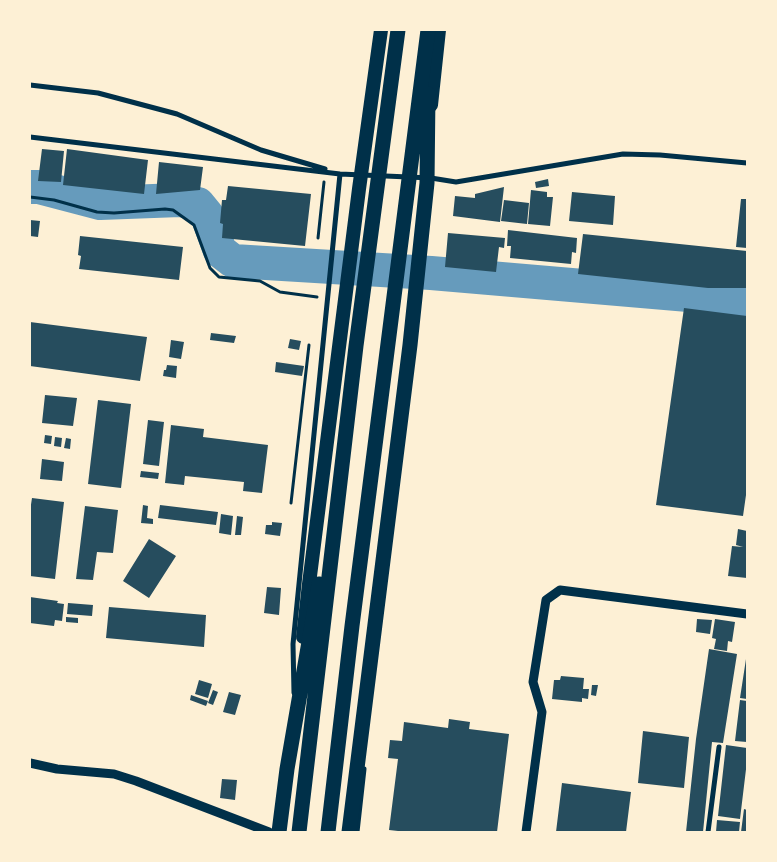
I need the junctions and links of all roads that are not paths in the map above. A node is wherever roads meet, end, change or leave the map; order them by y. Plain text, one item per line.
1 (381, 30) edge
2 (398, 30) edge
3 (428, 30) edge
4 (439, 30) edge
5 (30, 85) edge
6 (30, 137) edge
7 (747, 164) edge
8 (340, 174) junction
9 (431, 178) junction
10 (356, 346) junction
11 (747, 614) edge
12 (378, 654) dead end
13 (294, 732) junction
14 (719, 747) dead end
15 (30, 763) edge
16 (365, 763) dead end
17 (269, 832) edge
18 (279, 832) edge
19 (284, 832) edge
20 (299, 832) edge
21 (328, 832) edge
22 (349, 832) edge
23 (353, 832) edge
24 (357, 832) edge
25 (526, 832) edge
26 (708, 832) edge

1 - 13 highway
2 - 10 highway
3 - 21 highway
3 - 22 highway
4 - 23 highway
5 - 8 street
6 - 8 street
7 - 9 street
8 - 9 street
8 - 13 street
9 - 12 street
10 - 18 highway
10 - 20 highway
11 - 25 street
13 - 19 highway
14 - 26 street
15 - 17 street
16 - 24 street

